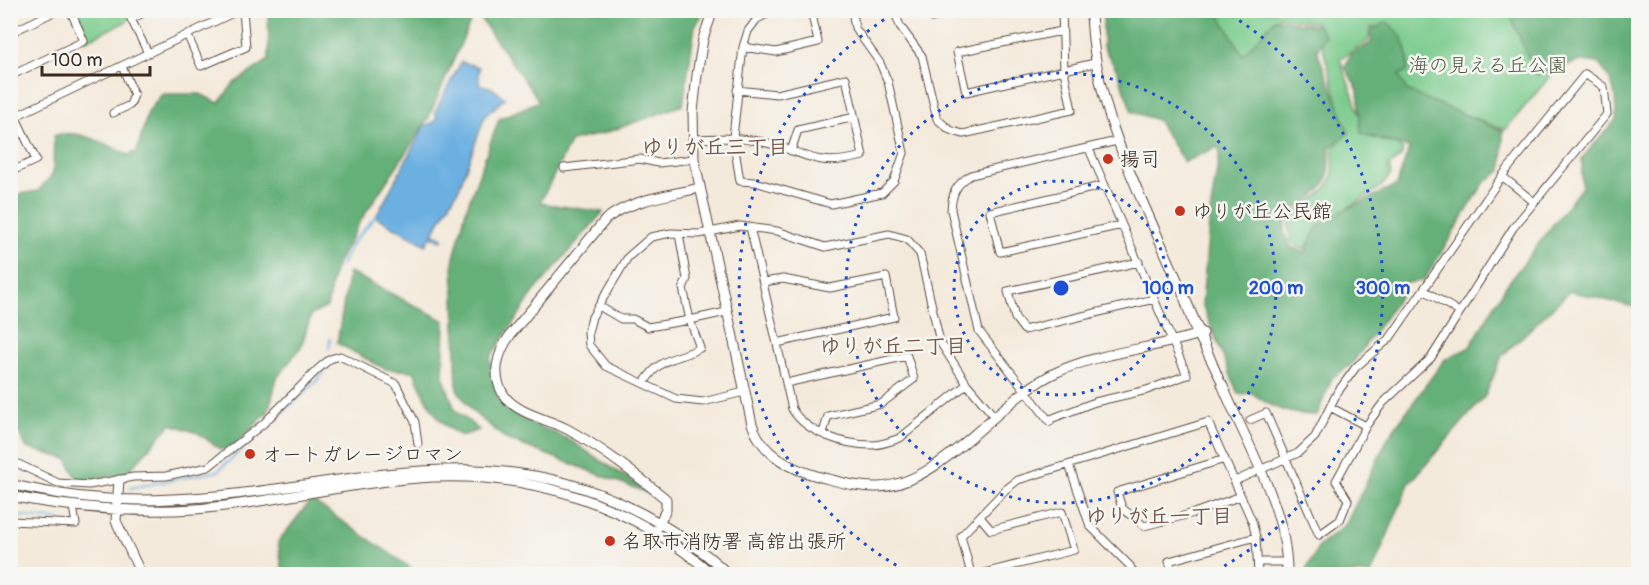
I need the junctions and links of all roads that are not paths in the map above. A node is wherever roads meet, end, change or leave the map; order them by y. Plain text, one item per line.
1 (58, 10) edge
2 (68, 10) edge
3 (149, 10) edge
4 (241, 10) edge
5 (713, 10) edge
6 (775, 10) edge
7 (812, 10) edge
8 (852, 10) edge
9 (894, 10) edge
10 (930, 10) edge
11 (964, 10) edge
12 (1062, 10) edge
13 (1091, 10) edge
14 (1062, 31) junction
15 (10, 33) edge
16 (188, 34) junction
17 (743, 47) junction
18 (148, 53) junction
19 (1095, 63) junction
20 (122, 66) junction
21 (1064, 71) junction
22 (10, 76) edge
23 (737, 90) junction
24 (10, 105) edge
25 (113, 113) dead end
26 (16, 116) junction
27 (855, 117) junction
28 (733, 137) junction
29 (692, 139) junction
30 (1117, 141) junction
31 (1089, 149) junction
32 (791, 151) junction
33 (693, 159) junction
34 (564, 168) dead end
35 (10, 172) edge
36 (1502, 176) junction
37 (1105, 185) junction
38 (699, 188) junction
39 (1534, 202) junction
40 (1122, 225) junction
41 (750, 227) junction
42 (709, 232) junction
43 (679, 234) junction
44 (1138, 262) junction
45 (763, 282) junction
46 (1178, 282) joint
47 (1424, 290) junction
48 (1154, 299) junction
49 (599, 306) junction
50 (726, 312) junction
51 (1459, 312) junction
52 (690, 320) junction
53 (1200, 334) junction
54 (1173, 342) junction
55 (777, 343) junction
56 (644, 383) junction
57 (786, 383) junction
58 (967, 384) junction
59 (1224, 390) joint
60 (744, 392) junction
61 (1025, 392) junction
62 (1330, 407) junction
63 (994, 416) junction
64 (1250, 420) dead end
65 (1366, 426) junction
66 (823, 433) junction
67 (418, 444) dead end
68 (1225, 459) junction
69 (1286, 459) junction
70 (10, 460) edge
71 (1069, 465) junction
72 (1259, 470) junction
73 (119, 480) junction
74 (1235, 481) junction
75 (10, 484) edge
76 (57, 488) junction
77 (10, 496) edge
78 (1241, 496) junction
79 (117, 499) junction
80 (73, 507) junction
81 (116, 510) junction
82 (980, 517) junction
83 (10, 521) edge
84 (658, 526) junction
85 (1256, 537) junction
86 (1259, 562) junction
87 (1287, 562) junction
88 (141, 574) edge
89 (712, 574) edge
90 (728, 574) edge
91 (971, 574) edge
92 (980, 574) edge
93 (1134, 574) edge
94 (1173, 574) edge
95 (1258, 574) edge
96 (1287, 574) edge

1 - 15 street
2 - 22 street
3 - 18 street
4 - 16 street
4 - 16 street
5 - 29 street
6 - 17 street
7 - 17 street
8 - 28 street
9 - 21 street
10 - 11 street
12 - 14 street
13 - 19 street
14 - 21 street
14 - 21 street
16 - 18 street
17 - 23 street
18 - 20 street
19 - 21 street
19 - 30 street
20 - 25 street
20 - 26 street
23 - 27 street
23 - 28 street
24 - 26 street
26 - 35 street
27 - 32 street
27 - 32 street
28 - 29 street
28 - 32 street
29 - 33 street
30 - 31 street
30 - 46 street
31 - 37 street
31 - 61 street
33 - 34 street
33 - 38 street
36 - 39 street
36 - 39 street
36 - 47 street
37 - 40 street
37 - 40 street
38 - 42 street
38 - 84 street
39 - 51 street
40 - 44 street
41 - 42 street
41 - 45 street
41 - 58 street
42 - 43 street
42 - 50 street
43 - 49 street
43 - 52 street
44 - 48 street
44 - 48 street
45 - 55 street
45 - 55 street
46 - 53 street
47 - 51 street
47 - 62 street
48 - 54 street
49 - 52 street
49 - 56 street
50 - 52 street
50 - 60 street
51 - 65 street
52 - 56 street
53 - 54 street
53 - 59 street
54 - 61 street
54 - 61 street
55 - 57 street
56 - 60 street
57 - 66 street
57 - 66 street
58 - 63 street
58 - 66 street
59 - 72 street
60 - 63 street
61 - 63 street
62 - 65 street
62 - 69 street
64 - 69 street
65 - 69 street
67 - 73 street
68 - 71 street
68 - 74 street
68 - 78 street
69 - 72 street
70 - 76 street
71 - 82 street
71 - 93 street
72 - 74 street
72 - 87 street
73 - 76 street
73 - 79 street
74 - 78 street
75 - 76 street
76 - 79 street
77 - 80 street
78 - 85 street
79 - 81 street
79 - 84 street
80 - 81 street
80 - 83 street
81 - 84 street
81 - 88 street
82 - 91 street
82 - 92 street
84 - 89 street
84 - 90 street
85 - 86 street
85 - 94 street
86 - 87 street
86 - 95 street
87 - 96 street

